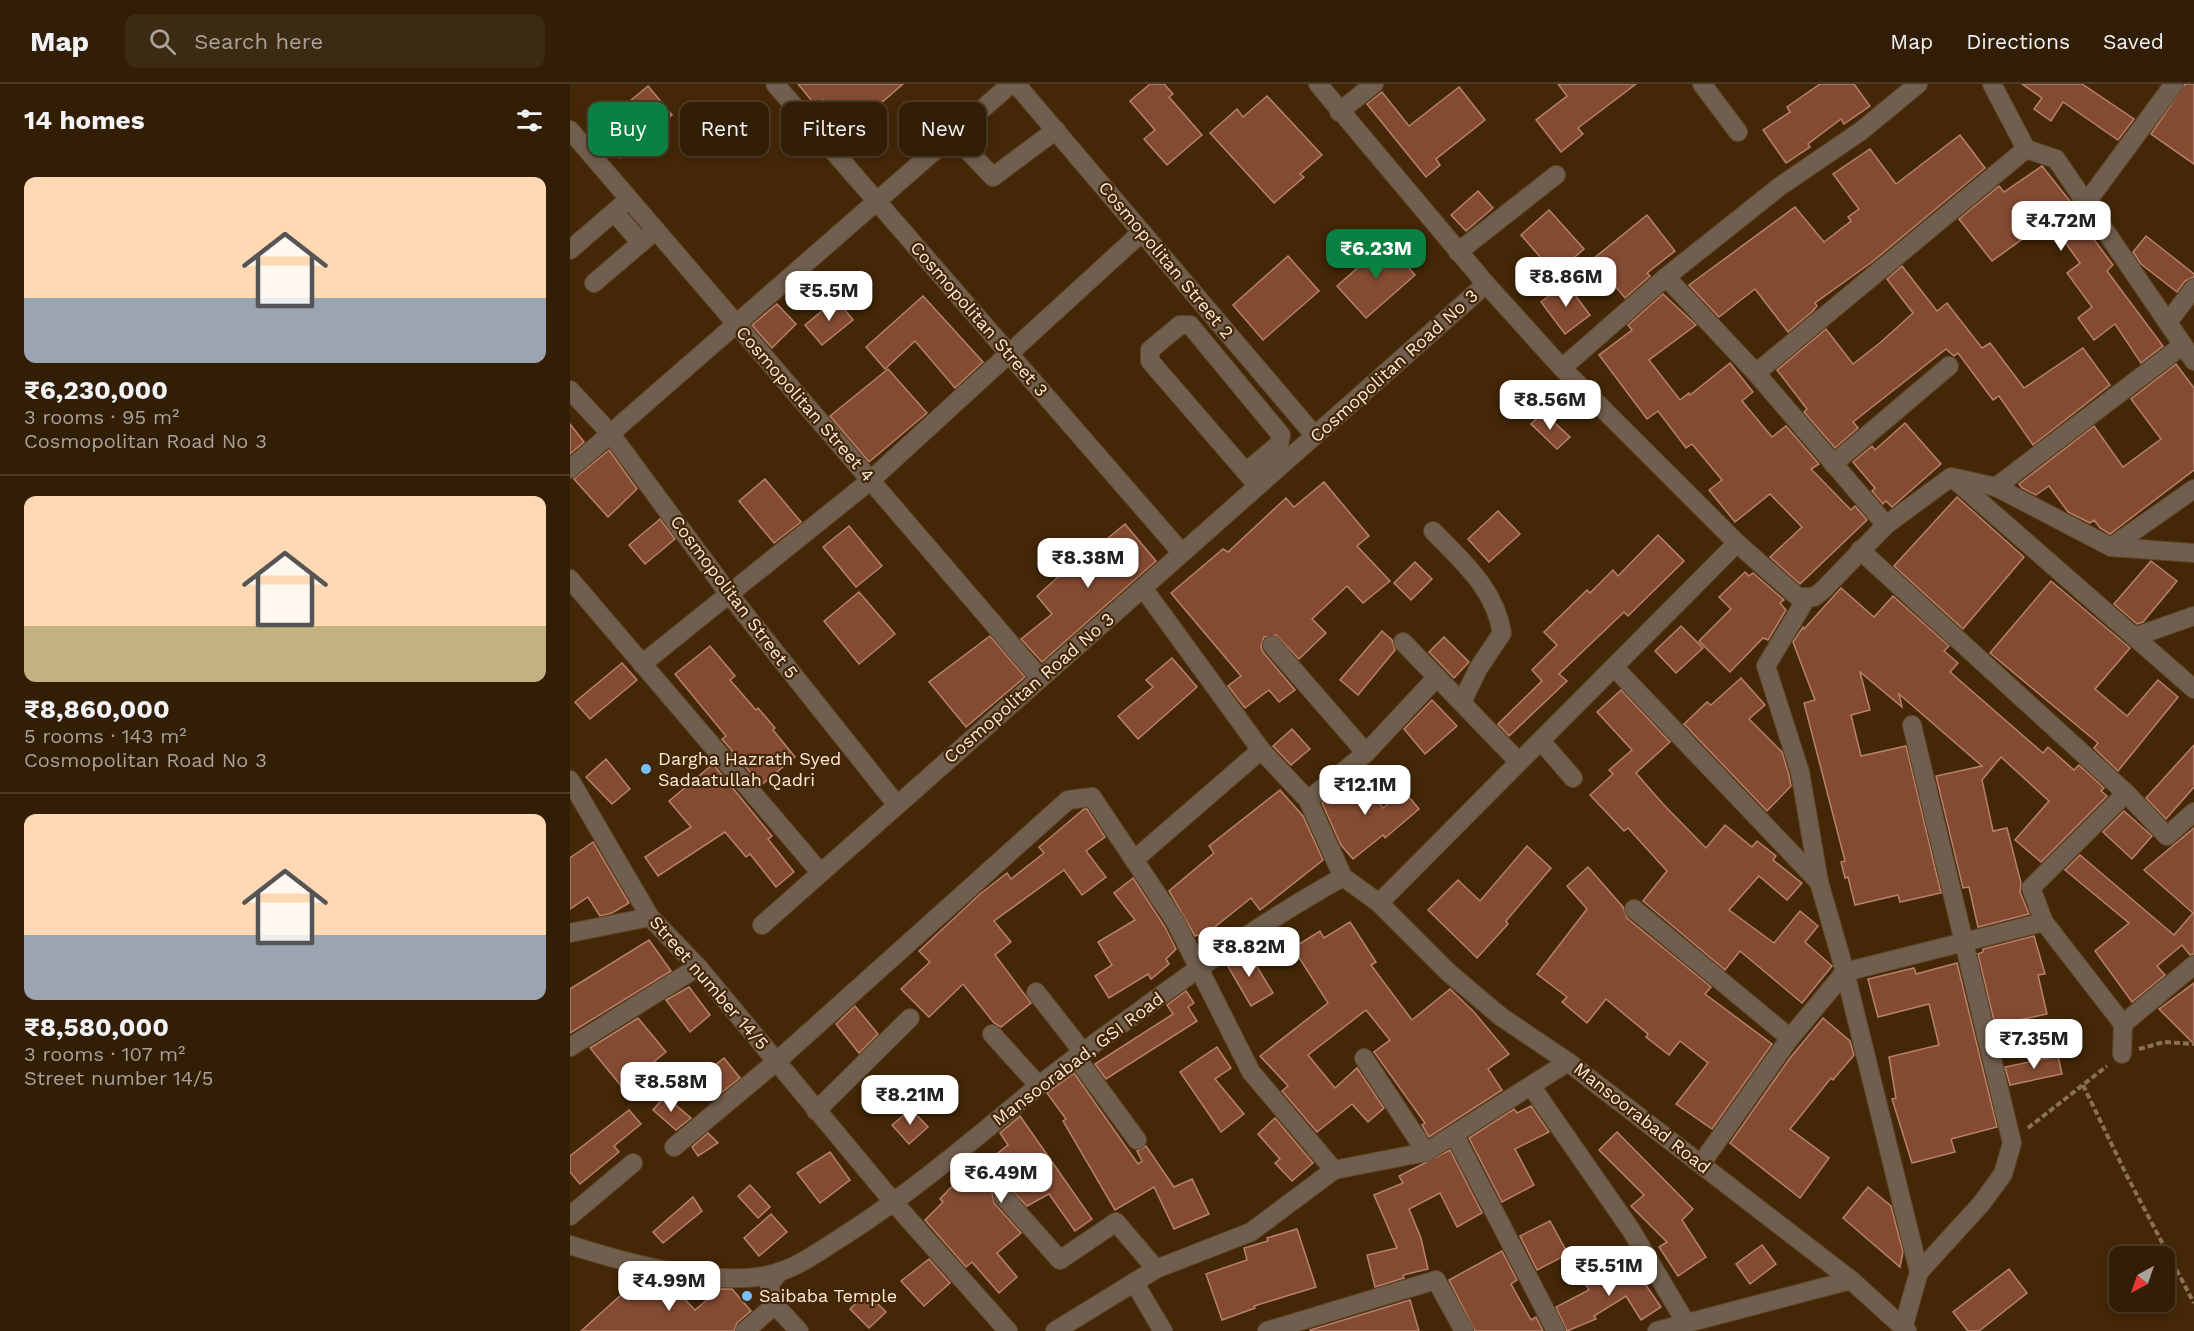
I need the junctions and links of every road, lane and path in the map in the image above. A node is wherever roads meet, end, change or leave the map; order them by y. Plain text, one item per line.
1 (776, 84) edge
2 (1011, 84) edge
3 (1016, 84) edge
4 (1318, 84) edge
5 (1374, 84) edge
6 (1702, 84) edge
7 (1918, 84) edge
8 (1993, 84) edge
9 (2174, 84) edge
10 (986, 106) edge
11 (1339, 112) junction
12 (570, 130) edge
13 (1056, 130) junction
14 (1738, 132) dead end
15 (2026, 149) junction
16 (929, 156) edge
17 (973, 156) edge
18 (1556, 175) dead end
19 (629, 199) junction
20 (877, 201) junction
21 (2086, 203) junction
22 (614, 212) junction
23 (656, 230) junction
24 (1142, 232) junction
25 (641, 243) junction
26 (570, 250) edge
27 (1458, 252) junction
28 (1666, 277) junction
29 (594, 283) dead end
30 (1486, 284) junction
31 (2194, 288) edge
32 (2168, 322) junction
33 (736, 324) junction
34 (2183, 345) junction
35 (1009, 354) junction
36 (2194, 361) edge
37 (1949, 366) dead end
38 (1562, 368) junction
39 (1756, 373) junction
40 (570, 390) edge
41 (610, 433) junction
42 (1315, 436) junction
43 (1833, 464) junction
44 (570, 469) edge
45 (1246, 472) junction
46 (1951, 477) junction
47 (871, 480) junction
48 (1258, 486) junction
49 (1996, 487) junction
50 (2194, 489) edge
51 (1886, 525) junction
52 (1433, 531) dead end
53 (1737, 543) junction
54 (2111, 547) junction
55 (1860, 550) junction
56 (1182, 553) junction
57 (2194, 553) edge
58 (570, 579) edge
59 (1143, 588) junction
60 (729, 594) junction
61 (1806, 599) junction
62 (2194, 616) edge
63 (2134, 637) junction
64 (1403, 642) dead end
65 (1272, 645) dead end
66 (642, 664) junction
67 (1614, 667) junction
68 (1437, 677) junction
69 (1040, 678) junction
70 (2194, 689) edge
71 (1461, 702) junction
72 (1912, 725) dead end
73 (1541, 741) junction
74 (1262, 750) junction
75 (1366, 753) junction
76 (1518, 761) junction
77 (1573, 778) dead end
78 (570, 780) edge
79 (2126, 792) junction
80 (1308, 800) junction
81 (897, 805) junction
82 (2194, 812) edge
83 (1134, 860) junction
84 (820, 872) junction
85 (1343, 877) junction
86 (1818, 882) junction
87 (1379, 903) junction
88 (1634, 909) dead end
89 (650, 917) junction
90 (2044, 922) junction
91 (762, 925) dead end
92 (570, 933) edge
93 (1964, 943) junction
94 (2194, 965) edge
95 (698, 967) junction
96 (1199, 968) junction
97 (1845, 972) junction
98 (1036, 992) dead end
99 (910, 1018) dead end
100 (2123, 1024) junction
101 (992, 1034) dead end
102 (1790, 1038) junction
103 (2194, 1044) edge
104 (570, 1047) edge
105 (2122, 1053) junction
106 (1080, 1054) junction
107 (1364, 1058) dead end
108 (777, 1061) junction
109 (1568, 1062) junction
110 (2083, 1085) junction
111 (1039, 1086) junction
112 (1531, 1086) junction
113 (816, 1111) junction
114 (2010, 1135) junction
115 (1455, 1136) junction
116 (1137, 1140) dead end
117 (674, 1147) dead end
118 (1426, 1152) junction
119 (633, 1163) dead end
120 (1701, 1164) junction
121 (1334, 1170) junction
122 (1003, 1196) dead end
123 (894, 1203) junction
124 (570, 1216) edge
125 (570, 1245) edge
126 (1156, 1269) junction
127 (779, 1272) junction
128 (1919, 1272) junction
129 (1851, 1281) junction
130 (1134, 1282) junction
131 (2194, 1303) edge
132 (775, 1305) junction
133 (1686, 1323) junction
134 (1905, 1330) edge
135 (745, 1331) edge
136 (799, 1331) edge
137 (1008, 1331) edge
138 (1055, 1331) edge
139 (1163, 1331) edge
140 (1267, 1331) edge
141 (1464, 1331) edge
142 (1556, 1331) edge
143 (1657, 1331) edge

1 - 20 street, Cosmopolitan Street 3
2 - 10 street
3 - 13 street, Cosmopolitan Street 2
4 - 11 street
5 - 11 street
6 - 14 street
7 - 28 street
8 - 15 street
9 - 21 street
11 - 27 street
12 - 19 street, Cosmopolitan Street 4
13 - 17 street
13 - 24 street, Cosmopolitan Street 2
15 - 21 street
15 - 39 street
16 - 20 street
18 - 27 street
19 - 22 street
19 - 23 street, Cosmopolitan Street 4
20 - 33 street
20 - 35 street, Cosmopolitan Street 3
21 - 32 street
22 - 25 street
22 - 26 street
23 - 25 street
23 - 33 street, Cosmopolitan Street 4
24 - 35 street
24 - 42 street, Cosmopolitan Street 2
25 - 29 street
27 - 30 street
28 - 38 street
28 - 39 street
30 - 38 street
30 - 42 street, Cosmopolitan Road No 3
31 - 32 street
32 - 34 street
33 - 41 street
33 - 47 street, Cosmopolitan Street 4
34 - 36 street
34 - 49 street
35 - 47 street
35 - 56 street, Cosmopolitan Street 3
37 - 43 street
38 - 53 street
39 - 43 street
40 - 41 street, Cosmopolitan Street 5
41 - 44 street
41 - 60 street, Cosmopolitan Street 5
42 - 48 street, Cosmopolitan Road No 3
43 - 51 street
45 - 45 street
45 - 48 street
46 - 49 street
46 - 51 street
46 - 63 street
47 - 60 street
47 - 69 street, Cosmopolitan Street 4
48 - 56 street, Cosmopolitan Road No 3
49 - 54 street
50 - 54 street
51 - 55 street
52 - 71 street
53 - 61 street
53 - 67 street
54 - 57 street
55 - 61 street
55 - 79 street
56 - 59 street, Cosmopolitan Road No 3
58 - 66 street
59 - 69 street, Cosmopolitan Road No 3
59 - 74 street
60 - 66 street
60 - 81 street, Cosmopolitan Street 5
61 - 86 street
62 - 63 street
63 - 70 street
64 - 68 street
65 - 75 street
66 - 84 street
67 - 73 street
67 - 86 street
68 - 71 street
68 - 75 street
69 - 81 street, Cosmopolitan Road No 3
71 - 76 street
72 - 93 street
73 - 76 street
73 - 77 street
74 - 80 street
74 - 83 street
75 - 80 street
76 - 87 street
78 - 89 street, Street number 14/5
79 - 82 street
79 - 90 street
80 - 85 street
81 - 84 street, Cosmopolitan Road No 3
83 - 96 street
83 - 108 street
84 - 91 street, Cosmopolitan Road No 3
85 - 87 street
85 - 96 street, Mansoorabad, GSI Road
86 - 97 street
87 - 109 street, Mansoorabad Road
88 - 102 street
89 - 92 street
89 - 95 street, Street number 14/5
90 - 93 street
90 - 100 street
93 - 97 street
93 - 114 street
94 - 100 street
95 - 104 street
95 - 108 street, Street number 14/5
96 - 106 street, Mansoorabad, GSI Road
96 - 121 street
97 - 102 street
97 - 128 street
98 - 106 street
99 - 113 street
100 - 105 street
101 - 111 street
102 - 120 street
103 - 105 path
105 - 110 path
106 - 111 street, Mansoorabad, GSI Road
106 - 116 street
107 - 118 street
108 - 113 street, Street number 14/5
108 - 117 street
109 - 112 street
109 - 120 street, Mansoorabad Road
110 - 114 path
110 - 131 path
111 - 123 street, Mansoorabad, GSI Road
112 - 115 street
112 - 133 street
113 - 123 street, Street number 14/5
114 - 128 street
115 - 118 street
115 - 142 street
118 - 121 street
119 - 124 street
120 - 129 street, Mansoorabad Road
121 - 126 street
122 - 126 street
123 - 127 street, Mansoorabad, GSI Road
123 - 137 street, Street number 14/5
125 - 127 street, Mansoorabad, GSI Road
126 - 130 street
127 - 132 street
128 - 134 street
129 - 133 street
129 - 134 street, Mansoorabad Road
130 - 138 street
130 - 139 street
132 - 135 street
132 - 136 street
133 - 143 street
140 - 141 street

